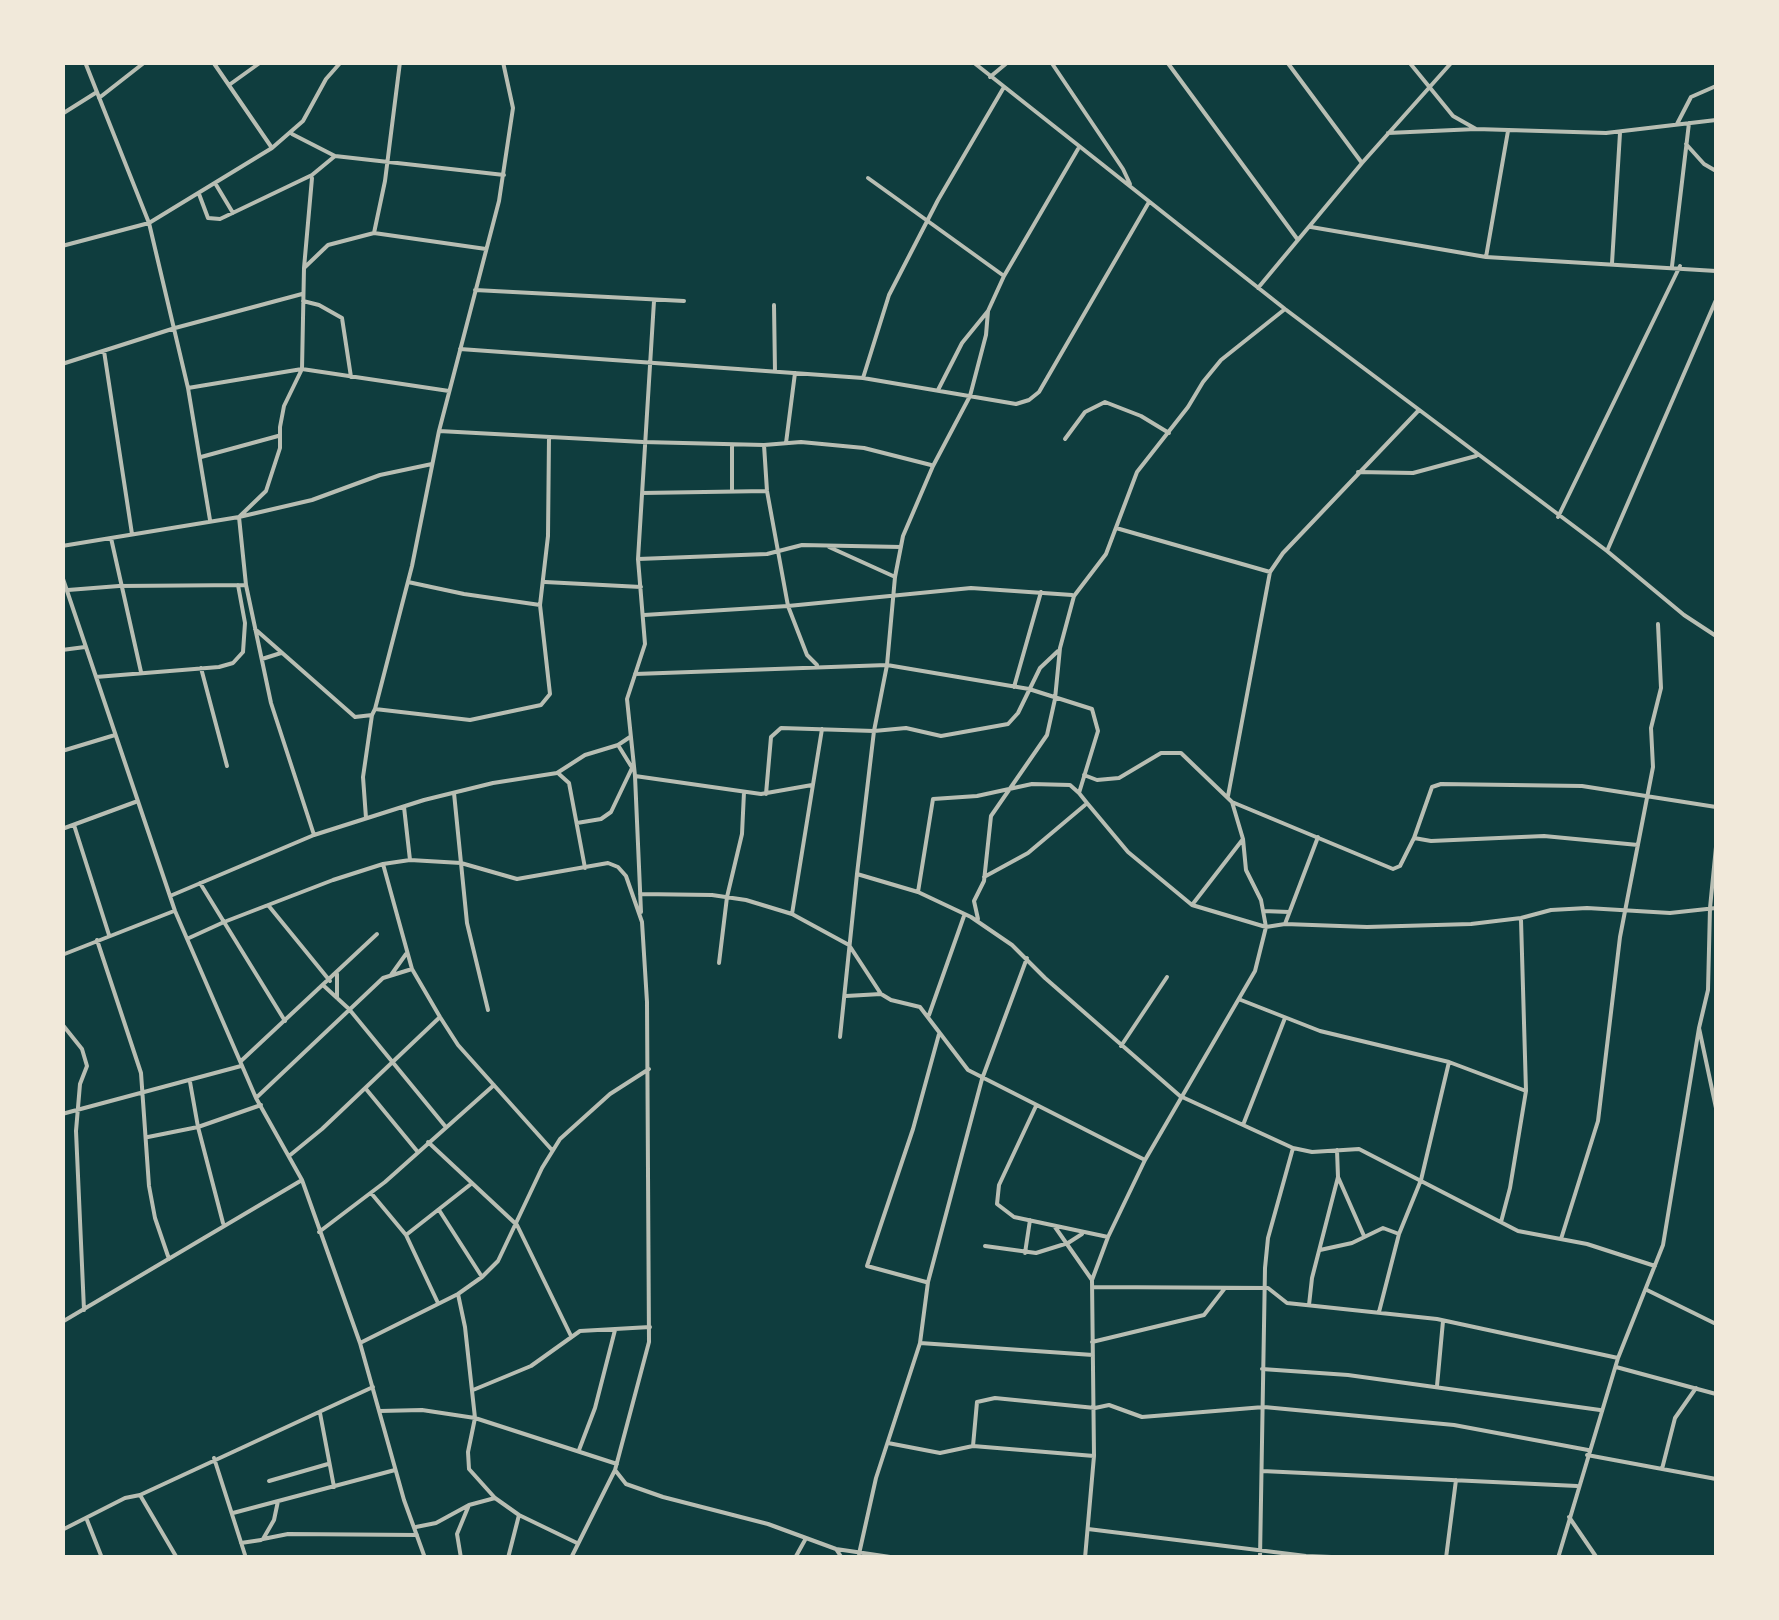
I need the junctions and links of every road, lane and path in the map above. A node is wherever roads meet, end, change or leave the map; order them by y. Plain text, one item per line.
1 (85, 62) edge
2 (144, 62) edge
3 (213, 62) edge
4 (261, 62) edge
5 (341, 62) edge
6 (400, 62) edge
7 (503, 62) edge
8 (973, 62) edge
9 (1008, 62) edge
10 (1051, 62) edge
11 (1167, 62) edge
12 (1287, 62) edge
13 (1410, 62) edge
14 (1452, 62) edge
15 (990, 77) junction
16 (229, 85) junction
17 (1716, 86) edge
18 (1004, 88) junction
19 (1428, 88) junction
20 (96, 92) junction
21 (99, 98) junction
22 (62, 114) edge
23 (1716, 120) edge
24 (1689, 123) junction
25 (1677, 124) junction
26 (1476, 129) junction
27 (1508, 131) junction
28 (1620, 132) junction
29 (1388, 133) junction
30 (292, 134) junction
31 (1686, 144) junction
32 (1080, 147) junction
33 (272, 148) junction
34 (334, 156) junction
35 (387, 163) junction
36 (1362, 163) junction
37 (1716, 171) edge
38 (312, 175) junction
39 (504, 175) junction
40 (868, 178) dead end
41 (215, 182) junction
42 (1131, 187) junction
43 (199, 194) junction
44 (1150, 202) junction
45 (233, 213) junction
46 (927, 222) junction
47 (149, 223) junction
48 (1311, 227) junction
49 (374, 233) junction
50 (1299, 242) junction
51 (62, 246) edge
52 (486, 249) junction
53 (1486, 257) junction
54 (1612, 264) junction
55 (1672, 266) junction
56 (1680, 266) junction
57 (304, 268) junction
58 (1716, 271) edge
59 (1004, 276) junction
60 (1258, 288) junction
61 (475, 290) junction
62 (303, 298) junction
63 (1716, 300) edge
64 (654, 301) junction
65 (684, 302) dead end
66 (774, 305) dead end
67 (1285, 309) junction
68 (988, 311) junction
69 (175, 328) junction
70 (460, 349) junction
71 (104, 351) junction
72 (651, 363) junction
73 (62, 364) edge
74 (302, 369) junction
75 (775, 372) junction
76 (795, 373) junction
77 (351, 377) junction
78 (862, 378) junction
79 (188, 388) junction
80 (938, 390) junction
81 (449, 391) junction
82 (970, 396) junction
83 (1418, 410) junction
84 (439, 430) junction
85 (1169, 433) junction
86 (280, 436) junction
87 (549, 437) junction
88 (1065, 440) dead end
89 (643, 442) junction
90 (786, 443) junction
91 (732, 444) junction
92 (764, 445) junction
93 (1478, 456) junction
94 (201, 457) junction
95 (432, 464) junction
96 (933, 466) junction
97 (1358, 472) junction
98 (732, 491) junction
99 (767, 491) junction
100 (642, 493) junction
101 (240, 516) junction
102 (1558, 517) junction
103 (210, 520) junction
104 (1116, 528) junction
105 (132, 534) junction
106 (111, 538) junction
107 (62, 546) edge
108 (824, 546) junction
109 (901, 546) junction
110 (1607, 551) junction
111 (777, 552) junction
112 (638, 559) junction
113 (1270, 572) junction
114 (62, 576) edge
115 (894, 576) junction
116 (408, 582) junction
117 (544, 582) junction
118 (238, 585) junction
119 (246, 585) junction
120 (119, 586) junction
121 (640, 587) junction
122 (68, 590) junction
123 (1041, 592) junction
124 (893, 596) junction
125 (1074, 596) junction
126 (540, 605) junction
127 (788, 606) junction
128 (644, 615) junction
129 (1658, 624) dead end
130 (256, 629) junction
131 (1716, 636) edge
132 (86, 647) junction
133 (1060, 648) junction
134 (62, 650) edge
135 (281, 652) junction
136 (262, 659) junction
137 (887, 665) junction
138 (819, 667) junction
139 (201, 668) junction
140 (141, 672) junction
141 (635, 674) junction
142 (96, 677) junction
143 (1014, 686) junction
144 (1028, 690) junction
145 (379, 696) junction
146 (1055, 699) junction
147 (376, 709) junction
148 (390, 710) junction
149 (372, 715) junction
150 (822, 728) junction
151 (874, 730) junction
152 (115, 735) junction
153 (630, 737) junction
154 (618, 745) junction
155 (62, 750) edge
156 (227, 766) dead end
157 (633, 766) junction
158 (556, 774) junction
159 (1084, 775) junction
160 (635, 776) junction
161 (812, 784) junction
162 (1009, 788) junction
163 (744, 792) junction
164 (454, 793) junction
165 (1080, 793) junction
166 (766, 794) junction
167 (1228, 796) junction
168 (1646, 797) junction
169 (138, 802) junction
170 (1232, 802) junction
171 (1087, 803) junction
172 (404, 806) junction
173 (1716, 806) edge
174 (366, 818) junction
175 (577, 823) junction
176 (74, 825) junction
177 (62, 829) edge
178 (314, 835) junction
179 (1318, 837) junction
180 (1244, 838) junction
181 (1414, 838) junction
182 (1638, 845) junction
183 (1716, 847) edge
184 (410, 860) junction
185 (461, 863) junction
186 (383, 864) junction
187 (585, 868) junction
188 (857, 874) junction
189 (984, 877) junction
190 (200, 883) junction
191 (918, 892) junction
192 (640, 894) junction
193 (170, 896) junction
194 (727, 897) junction
195 (268, 905) junction
196 (1192, 905) junction
197 (1713, 908) edge
198 (1624, 910) junction
199 (175, 911) junction
200 (1264, 911) junction
201 (1289, 912) junction
202 (792, 914) junction
203 (965, 914) junction
204 (1521, 918) junction
205 (224, 922) junction
206 (642, 922) junction
207 (1285, 924) junction
208 (983, 925) junction
209 (1266, 928) junction
210 (377, 934) dead end
211 (109, 935) junction
212 (188, 939) junction
213 (97, 940) junction
214 (848, 945) junction
215 (407, 953) junction
216 (62, 955) edge
217 (1026, 958) junction
218 (719, 962) dead end
219 (322, 969) junction
220 (412, 969) junction
221 (338, 972) junction
222 (391, 974) junction
223 (1167, 977) dead end
224 (330, 981) junction
225 (324, 986) junction
226 (1708, 990) junction
227 (1716, 992) edge
228 (881, 994) junction
229 (844, 996) junction
230 (337, 998) junction
231 (1241, 1000) junction
232 (348, 1009) junction
233 (488, 1010) dead end
234 (929, 1015) junction
235 (440, 1017) junction
236 (1285, 1018) junction
237 (285, 1021) junction
238 (62, 1024) edge
239 (1699, 1028) junction
240 (940, 1034) junction
241 (840, 1037) dead end
242 (1121, 1046) junction
243 (392, 1061) junction
244 (1449, 1062) junction
245 (242, 1064) junction
246 (649, 1069) junction
247 (982, 1079) junction
248 (190, 1082) junction
249 (494, 1085) junction
250 (365, 1088) junction
251 (1526, 1091) junction
252 (145, 1093) junction
253 (1180, 1096) junction
254 (256, 1098) junction
255 (261, 1105) junction
256 (1036, 1106) junction
257 (78, 1108) junction
258 (1716, 1108) edge
259 (62, 1114) edge
260 (1243, 1126) junction
261 (446, 1127) junction
262 (198, 1128) junction
263 (148, 1137) junction
264 (428, 1142) junction
265 (1293, 1148) junction
266 (552, 1150) junction
267 (1337, 1150) junction
268 (417, 1151) junction
269 (289, 1156) junction
270 (1145, 1160) junction
271 (1338, 1177) junction
272 (302, 1180) junction
273 (1421, 1180) junction
274 (472, 1184) junction
275 (371, 1194) junction
276 (439, 1210) junction
277 (1030, 1220) junction
278 (1501, 1222) junction
279 (517, 1224) junction
280 (224, 1225) junction
281 (1055, 1227) junction
282 (319, 1232) junction
283 (1082, 1234) junction
284 (1399, 1234) junction
285 (406, 1235) junction
286 (1364, 1236) junction
287 (1108, 1237) junction
288 (1560, 1239) junction
289 (1068, 1243) junction
290 (986, 1246) dead end
291 (1320, 1250) junction
292 (1026, 1253) junction
293 (169, 1259) junction
294 (1655, 1266) junction
295 (482, 1277) junction
296 (1092, 1280) junction
297 (928, 1282) junction
298 (1091, 1287) junction
299 (1225, 1288) junction
300 (1264, 1288) junction
301 (1646, 1290) junction
302 (458, 1294) junction
303 (438, 1303) junction
304 (1309, 1305) junction
305 (84, 1310) junction
306 (1378, 1314) junction
307 (1443, 1321) junction
308 (62, 1322) edge
309 (1716, 1324) edge
310 (650, 1327) junction
311 (615, 1329) junction
312 (570, 1336) junction
313 (1092, 1342) junction
314 (360, 1343) junction
315 (920, 1343) junction
316 (1093, 1356) junction
317 (1618, 1358) junction
318 (1616, 1367) junction
319 (1262, 1369) junction
320 (1438, 1386) junction
321 (373, 1387) junction
322 (1696, 1388) junction
323 (473, 1390) junction
324 (1716, 1394) edge
325 (1095, 1408) junction
326 (1264, 1408) junction
327 (320, 1410) junction
328 (1601, 1410) junction
329 (380, 1411) junction
330 (475, 1418) junction
331 (888, 1443) junction
332 (973, 1446) junction
333 (580, 1450) junction
334 (1588, 1452) junction
335 (1094, 1456) junction
336 (214, 1458) junction
337 (328, 1464) junction
338 (616, 1467) junction
339 (1662, 1469) junction
340 (395, 1470) junction
341 (1262, 1471) junction
342 (1716, 1479) edge
343 (269, 1480) dead end
344 (1456, 1480) junction
345 (334, 1486) junction
346 (1577, 1486) junction
347 (140, 1495) junction
348 (496, 1498) junction
349 (278, 1502) junction
350 (469, 1505) junction
351 (232, 1512) junction
352 (519, 1515) junction
353 (1569, 1517) junction
354 (88, 1520) junction
355 (415, 1527) junction
356 (1088, 1529) junction
357 (62, 1530) edge
358 (417, 1535) junction
359 (805, 1538) junction
360 (263, 1539) junction
361 (241, 1544) junction
362 (578, 1544) junction
363 (836, 1548) junction
364 (859, 1554) junction
365 (1260, 1554) edge
366 (1329, 1556) edge
367 (572, 1557) edge
368 (1307, 1557) edge
369 (102, 1558) edge
370 (177, 1558) edge
371 (246, 1558) edge
372 (426, 1558) edge
373 (461, 1558) edge
374 (508, 1558) edge
375 (795, 1558) edge
376 (842, 1558) edge
377 (897, 1558) edge
378 (1085, 1558) edge
379 (1357, 1558) edge
380 (1446, 1558) edge
381 (1558, 1558) edge
382 (1597, 1558) edge

1 - 20 street
2 - 21 street
3 - 16 street
4 - 16 street
5 - 30 street
6 - 35 street
7 - 39 street
8 - 15 street
9 - 15 street
10 - 42 street
11 - 50 street
12 - 36 street
13 - 19 street
14 - 19 street
15 - 18 street
16 - 33 street
17 - 25 street
18 - 32 street
18 - 46 street
19 - 26 street
19 - 29 street
20 - 21 street
20 - 22 street
21 - 47 street
23 - 24 street
24 - 25 street
24 - 31 street
25 - 28 street
26 - 27 street
26 - 29 street
27 - 28 street
27 - 53 street
28 - 54 street
29 - 36 street
30 - 33 street
30 - 34 street
31 - 37 street
31 - 55 street
32 - 42 street
32 - 59 street
33 - 41 street
34 - 35 street
34 - 38 street
35 - 39 street
35 - 49 street
36 - 48 street
38 - 45 street
38 - 57 street
39 - 52 street
40 - 46 street
41 - 43 street
41 - 45 street
42 - 44 street
43 - 45 street
43 - 47 street
44 - 60 street
44 - 82 street
46 - 59 street
46 - 78 street
47 - 51 street
47 - 69 street
48 - 50 street
48 - 53 street
49 - 52 street
49 - 57 street
50 - 60 street
52 - 61 street
53 - 54 street
54 - 55 street
55 - 56 street
56 - 58 street
56 - 102 street
57 - 62 street
59 - 68 street
60 - 67 street
61 - 64 street
61 - 70 street
62 - 69 street
62 - 74 street
62 - 77 street
63 - 110 street
64 - 65 street
64 - 72 street
66 - 75 street
67 - 83 street
67 - 85 street
68 - 80 street
68 - 82 street
69 - 71 street
69 - 79 street
70 - 72 street
70 - 81 street
71 - 73 street
71 - 105 street
72 - 75 street
72 - 89 street
74 - 77 street
74 - 79 street
74 - 86 street
75 - 76 street
76 - 78 street
76 - 90 street
77 - 81 street
78 - 80 street
79 - 94 street
80 - 82 street
81 - 84 street
82 - 96 street
83 - 93 street
83 - 97 street
84 - 87 street
84 - 95 street
85 - 88 street
85 - 104 street
86 - 94 street
86 - 101 street
87 - 89 street
87 - 117 street
89 - 91 street
89 - 100 street
90 - 92 street
90 - 96 street
91 - 92 street
91 - 98 street
92 - 99 street
93 - 97 street
93 - 102 street
94 - 103 street
95 - 101 street
95 - 116 street
96 - 109 street
97 - 113 street
98 - 99 street
98 - 100 street
99 - 111 street
100 - 112 street
101 - 103 street
101 - 119 street
102 - 110 street
103 - 105 street
104 - 113 street
104 - 125 street
105 - 106 street
106 - 107 street
106 - 120 street
108 - 109 street
108 - 111 street
108 - 115 street
109 - 115 street
110 - 131 street
111 - 112 street
111 - 127 street
112 - 121 street
113 - 167 street
114 - 122 street
115 - 124 street
116 - 126 street
116 - 145 street
117 - 121 street
117 - 126 street
118 - 119 street
118 - 120 street
118 - 139 street
119 - 130 street
120 - 122 street
120 - 140 street
121 - 128 street
122 - 132 street
123 - 124 street
123 - 125 street
123 - 143 street
124 - 127 street
124 - 137 street
125 - 133 street
126 - 148 street
127 - 128 street
127 - 138 street
128 - 141 street
129 - 168 street
130 - 135 street
130 - 136 street
132 - 134 street
132 - 142 street
133 - 144 street
133 - 146 street
135 - 136 street
135 - 149 street
136 - 178 street
137 - 138 street
137 - 143 street
137 - 151 street
138 - 141 street
139 - 140 street
139 - 156 street
140 - 142 street
141 - 153 street
142 - 152 street
143 - 144 street
144 - 146 street
144 - 151 street
145 - 147 street
145 - 148 street
146 - 159 street
146 - 162 street
147 - 148 street
147 - 149 street
149 - 174 street
150 - 151 street
150 - 161 street
150 - 166 street
151 - 188 street
152 - 155 street
152 - 169 street
153 - 154 street
153 - 157 street
154 - 157 street
154 - 158 street
157 - 160 street
157 - 175 street
158 - 164 street
158 - 175 street
159 - 165 street
159 - 167 street
160 - 163 street
160 - 192 street
161 - 166 street
161 - 202 street
162 - 165 street
162 - 189 street
162 - 191 street
163 - 166 street
163 - 194 street
164 - 172 street
164 - 185 street
165 - 171 street
167 - 170 street
168 - 173 street
168 - 181 street
168 - 182 street
169 - 176 street
169 - 193 street
170 - 179 street
170 - 180 street
171 - 189 street
171 - 196 street
172 - 174 street
172 - 184 street
174 - 178 street
175 - 187 street
176 - 177 street
176 - 211 street
178 - 190 street
179 - 181 street
179 - 201 street
180 - 196 street
180 - 200 street
181 - 182 street
182 - 198 street
183 - 197 street
184 - 185 street
184 - 186 street
185 - 187 street
185 - 233 street
186 - 195 street
186 - 215 street
187 - 206 street
188 - 191 street
188 - 214 street
189 - 208 street
190 - 193 street
190 - 205 street
191 - 203 street
192 - 194 street
192 - 206 street
193 - 199 street
194 - 202 street
194 - 218 street
195 - 205 street
195 - 219 street
196 - 209 street
197 - 198 street
197 - 226 street
198 - 204 street
198 - 288 street
199 - 211 street
199 - 212 street
200 - 201 street
200 - 209 street
201 - 207 street
202 - 214 street
203 - 208 street
203 - 234 street
204 - 207 street
204 - 251 street
205 - 212 street
205 - 237 street
206 - 246 street
207 - 209 street
208 - 217 street
209 - 231 street
210 - 221 street
211 - 213 street
212 - 245 street
213 - 216 street
213 - 252 street
214 - 228 street
214 - 229 street
215 - 220 street
215 - 222 street
217 - 242 street
217 - 247 street
219 - 221 street
219 - 224 street
220 - 222 street
220 - 235 street
221 - 224 street
221 - 230 street
222 - 232 street
223 - 242 street
224 - 225 street
225 - 230 street
225 - 237 street
226 - 227 street
226 - 239 street
228 - 229 street
228 - 234 street
229 - 241 street
230 - 232 street
231 - 236 street
231 - 253 street
232 - 243 street
232 - 254 street
234 - 240 street
235 - 243 street
235 - 249 street
236 - 244 street
236 - 260 street
237 - 245 street
238 - 257 street
239 - 258 street
239 - 294 street
240 - 247 street
240 - 297 street
242 - 253 street
243 - 250 street
243 - 261 street
244 - 251 street
244 - 273 street
245 - 248 street
245 - 254 street
246 - 266 street
246 - 310 street
247 - 256 street
247 - 297 street
248 - 252 street
248 - 262 street
249 - 261 street
249 - 266 street
250 - 268 street
250 - 269 street
251 - 278 street
252 - 257 street
252 - 263 street
253 - 260 street
253 - 270 street
254 - 255 street
255 - 262 street
255 - 269 street
256 - 270 street
256 - 277 street
257 - 259 street
257 - 305 street
260 - 265 street
261 - 264 street
262 - 263 street
262 - 280 street
263 - 293 street
264 - 268 street
264 - 274 street
265 - 267 street
265 - 300 street
266 - 279 street
267 - 271 street
267 - 273 street
268 - 275 street
269 - 272 street
270 - 287 street
271 - 286 street
271 - 291 street
272 - 280 street
272 - 282 street
273 - 278 street
273 - 284 street
274 - 276 street
274 - 279 street
275 - 282 street
275 - 285 street
276 - 285 street
276 - 295 street
277 - 281 street
277 - 292 street
278 - 288 street
279 - 295 street
279 - 312 street
280 - 293 street
281 - 283 street
281 - 289 street
282 - 314 street
283 - 287 street
283 - 289 street
284 - 286 street
284 - 306 street
285 - 303 street
286 - 291 street
287 - 296 street
288 - 294 street
289 - 292 street
289 - 296 street
290 - 292 street
291 - 304 street
293 - 305 street
294 - 301 street
295 - 302 street
296 - 298 street
297 - 315 street
298 - 299 street
298 - 313 street
299 - 300 street
299 - 313 street
300 - 304 street
300 - 319 street
301 - 309 street
301 - 317 street
302 - 303 street
302 - 323 street
303 - 314 street
304 - 306 street
305 - 308 street
306 - 307 street
307 - 317 street
307 - 320 street
310 - 311 street
310 - 338 street
311 - 312 street
311 - 333 street
312 - 323 street
313 - 316 street
314 - 321 street
315 - 316 street
315 - 331 street
316 - 325 street
317 - 318 street
318 - 322 street
318 - 328 street
319 - 320 street
319 - 326 street
320 - 328 street
321 - 327 street
321 - 329 street
322 - 324 street
322 - 339 street
323 - 330 street
325 - 326 street
325 - 332 street
325 - 335 street
326 - 334 street
326 - 341 street
327 - 336 street
327 - 337 street
328 - 334 street
329 - 330 street
329 - 340 street
330 - 333 street
330 - 348 street
331 - 332 street
331 - 364 street
332 - 335 street
333 - 338 street
334 - 339 street
334 - 346 street
335 - 356 street
336 - 347 street
336 - 351 street
337 - 343 street
337 - 345 street
338 - 359 street
338 - 362 street
339 - 342 street
340 - 345 street
340 - 355 street
341 - 344 street
341 - 365 street
344 - 346 street
344 - 380 street
345 - 349 street
346 - 353 street
347 - 354 street
347 - 370 street
348 - 350 street
348 - 352 street
349 - 351 street
349 - 360 street
350 - 355 street
350 - 373 street
351 - 361 street
352 - 362 street
352 - 374 street
353 - 381 street
353 - 382 street
354 - 357 street
354 - 369 street
355 - 358 street
356 - 365 street
356 - 378 street
358 - 360 street
358 - 372 street
359 - 363 street
359 - 375 street
360 - 361 street
361 - 371 street
362 - 367 street
363 - 364 street
363 - 376 street
364 - 377 street
365 - 368 street
366 - 368 street
366 - 379 street

